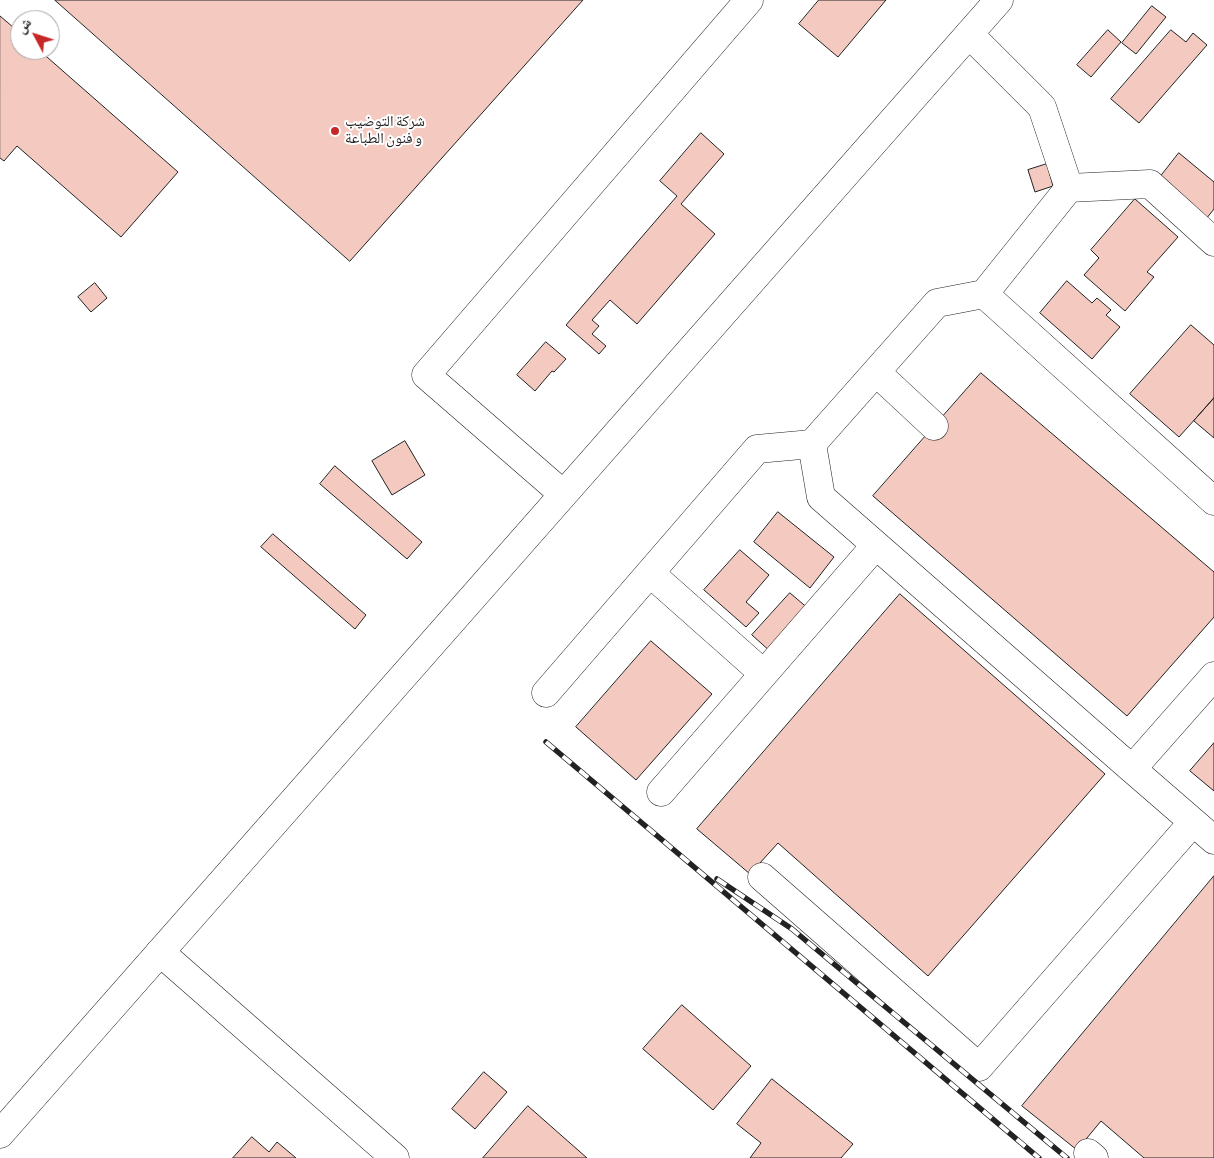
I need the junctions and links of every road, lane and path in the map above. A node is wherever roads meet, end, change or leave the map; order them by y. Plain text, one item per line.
1 (749, 0) edge
2 (999, 0) edge
3 (969, 34) junction
4 (1069, 188) junction
5 (1214, 242) edge
6 (984, 294) junction
7 (876, 372) junction
8 (934, 426) dead end
9 (812, 444) junction
10 (563, 494) junction
11 (1214, 501) edge
12 (876, 545) junction
13 (650, 573) junction
14 (764, 674) junction
15 (1214, 676) edge
16 (546, 693) dead end
17 (1132, 769) junction
18 (661, 792) dead end
19 (1193, 822) junction
20 (1214, 840) edge
21 (762, 877) dead end
22 (160, 952) junction
23 (0, 1134) edge
24 (395, 1158) edge

1 - 10 main road
2 - 3 main road
3 - 4 main road
3 - 10 main road
4 - 5 main road
4 - 6 main road
6 - 7 main road
6 - 11 main road
7 - 8 main road
7 - 9 main road
9 - 12 main road
9 - 13 main road
10 - 22 main road
12 - 14 main road
12 - 17 main road
13 - 14 main road
13 - 16 main road
14 - 18 main road
15 - 17 main road
17 - 19 main road
19 - 20 main road
19 - 21 main road
22 - 23 main road
22 - 24 main road

